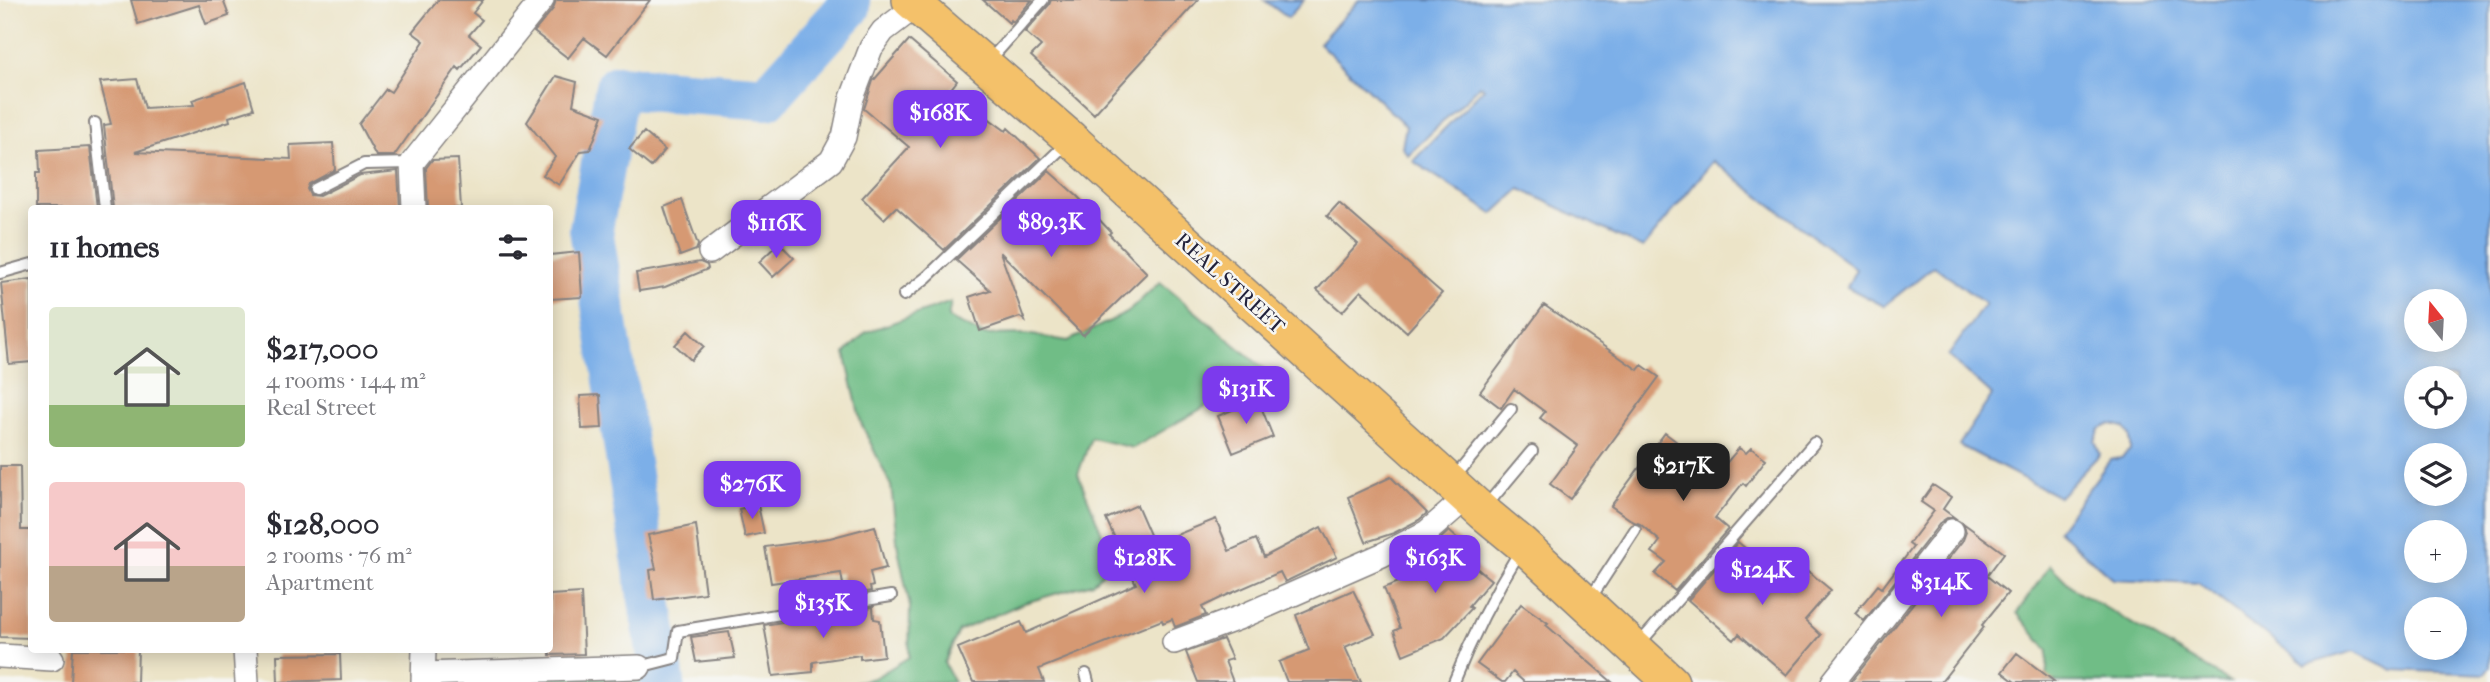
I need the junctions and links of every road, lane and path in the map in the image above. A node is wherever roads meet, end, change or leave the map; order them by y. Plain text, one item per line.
1 (542, 0) edge
2 (1043, 0) edge
3 (913, 3) edge
4 (985, 65) junction
5 (95, 123) dead end
6 (1071, 139) junction
7 (412, 163) junction
8 (315, 190) dead end
9 (104, 205) edge
10 (414, 205) edge
11 (710, 252) dead end
12 (28, 265) edge
13 (0, 273) edge
14 (904, 295) dead end
15 (1511, 409) dead end
16 (1814, 443) dead end
17 (1532, 451) dead end
18 (1467, 497) junction
19 (1634, 530) dead end
20 (1952, 531) dead end
21 (1523, 545) junction
22 (891, 596) dead end
23 (1587, 605) junction
24 (1174, 642) dead end
25 (1635, 649) junction
26 (245, 653) edge
27 (424, 653) edge
28 (0, 656) edge
29 (51, 659) dead end
30 (639, 667) joint
31 (423, 678) edge
32 (247, 682) edge
33 (1454, 682) edge
34 (1671, 682) edge
35 (1833, 682) edge

1 - 7 street
2 - 4 lane
3 - 4 main road, REAL STREET
3 - 11 street
4 - 6 main road, REAL STREET
5 - 9 lane
6 - 14 lane
6 - 18 main road, REAL STREET
7 - 8 lane
7 - 10 street
12 - 13 lane
15 - 18 lane
16 - 25 lane
17 - 18 lane
18 - 21 main road, REAL STREET
18 - 24 street
19 - 23 lane
20 - 35 street
21 - 23 main road, REAL STREET
21 - 33 lane
22 - 30 lane
23 - 25 main road, REAL STREET
25 - 34 main road, REAL STREET
26 - 32 street
27 - 31 street
28 - 29 street
30 - 31 street

